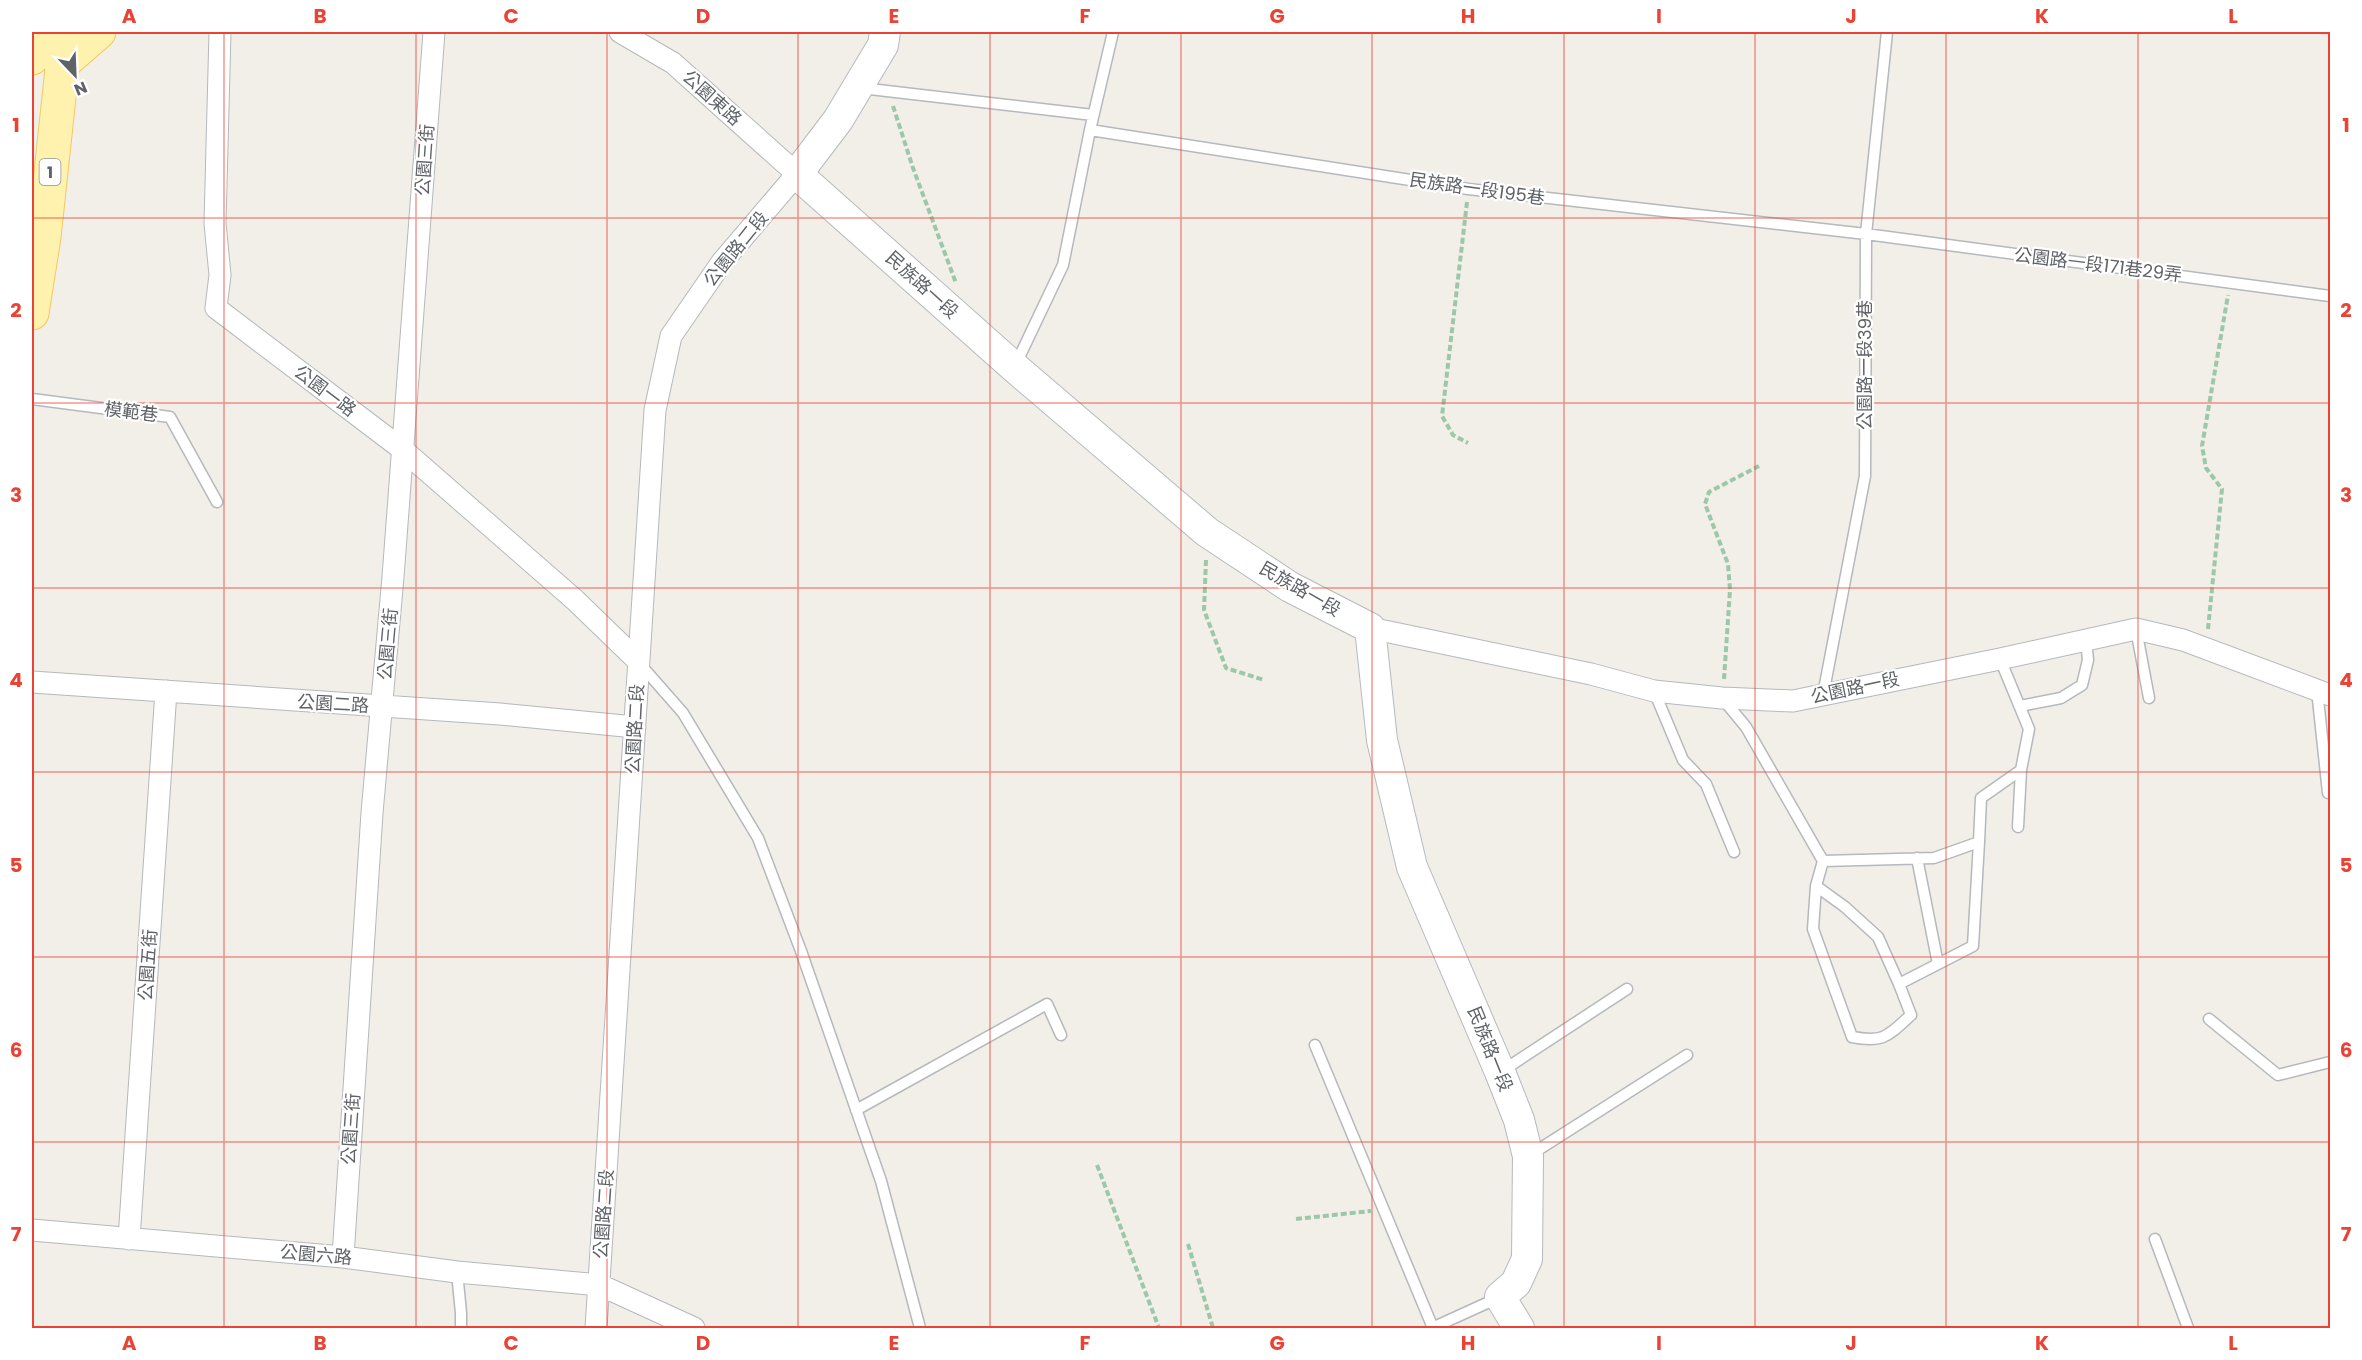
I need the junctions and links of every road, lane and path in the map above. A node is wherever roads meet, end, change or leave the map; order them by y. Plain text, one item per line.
1 (34, 32) edge
2 (66, 32) edge
3 (99, 32) edge
4 (220, 32) edge
5 (434, 32) edge
6 (620, 32) edge
7 (885, 32) edge
8 (1113, 32) edge
9 (1887, 32) edge
10 (46, 62) edge
11 (858, 87) junction
12 (888, 91) junction
13 (1093, 115) junction
14 (1090, 130) junction
15 (797, 174) junction
16 (1468, 189) junction
17 (1866, 234) junction
18 (2230, 282) junction
19 (957, 287) dead end
20 (2331, 296) edge
21 (32, 313) edge
22 (1014, 367) junction
23 (32, 399) edge
24 (1468, 443) dead end
25 (402, 449) junction
26 (1759, 466) dead end
27 (217, 502) dead end
28 (1207, 532) junction
29 (1370, 628) junction
30 (2136, 629) junction
31 (2086, 640) junction
32 (2206, 648) junction
33 (2000, 659) junction
34 (638, 662) junction
35 (1264, 680) dead end
36 (32, 682) edge
37 (166, 691) junction
38 (1654, 691) junction
39 (2324, 692) edge
40 (1823, 695) junction
41 (1722, 698) junction
42 (2149, 698) dead end
43 (2020, 706) junction
44 (383, 707) junction
45 (635, 727) junction
46 (2021, 770) junction
47 (2328, 793) dead end
48 (2018, 827) dead end
49 (1979, 842) junction
50 (1734, 852) dead end
51 (1917, 858) junction
52 (1823, 861) junction
53 (1816, 886) junction
54 (1938, 964) junction
55 (1899, 984) junction
56 (1627, 989) dead end
57 (2209, 1018) dead end
58 (1061, 1035) dead end
59 (1315, 1045) dead end
60 (1687, 1055) dead end
61 (2331, 1062) edge
62 (1500, 1072) junction
63 (856, 1110) junction
64 (1528, 1156) junction
65 (1097, 1165) dead end
66 (1383, 1209) junction
67 (1296, 1219) dead end
68 (32, 1230) edge
69 (129, 1239) junction
70 (2155, 1239) dead end
71 (1188, 1244) dead end
72 (343, 1257) junction
73 (458, 1272) junction
74 (600, 1285) junction
75 (1500, 1297) junction
76 (1433, 1328) edge
77 (461, 1329) edge
78 (596, 1329) edge
79 (694, 1329) edge
80 (920, 1329) edge
81 (1159, 1329) edge
82 (1213, 1329) edge
83 (1519, 1329) edge
84 (2188, 1329) edge

1 - 10 main road, 1
2 - 10 main road, 1
3 - 10 main road
4 - 25 street, 公園一路
5 - 25 street, 公園三街
6 - 15 street, 公園東路
7 - 11 street
8 - 13 lane
9 - 17 lane, 公園路一段39巷
10 - 21 main road, 1
11 - 12 lane
11 - 15 street
12 - 13 lane
12 - 19 path
13 - 14 lane
14 - 16 lane, 民族路一段195巷
14 - 22 lane
15 - 22 street, 民族路一段
15 - 34 street, 公園路二段
16 - 17 lane, 民族路一段195巷
16 - 24 path
17 - 18 lane, 公園路一段171巷29弄
17 - 40 lane, 公園路一段39巷
18 - 20 lane, 公園路一段171巷29弄
18 - 32 path
22 - 28 street, 民族路一段
23 - 27 lane, 模範巷
25 - 34 street, 公園一路
25 - 44 street, 公園三街
26 - 41 path
28 - 29 street, 民族路一段
28 - 35 path
29 - 38 street, 公園路一段
29 - 62 street, 民族路一段
30 - 31 street, 公園路一段
30 - 32 street, 公園路一段
30 - 42 lane
31 - 33 street, 公園路一段
31 - 43 lane
32 - 39 street, 公園路一段
33 - 40 street, 公園路一段
33 - 43 lane
34 - 45 street, 公園路二段
34 - 63 lane
36 - 37 street, 公園二路
37 - 44 street, 公園二路
37 - 69 street, 公園五街
38 - 41 street, 公園路一段
38 - 50 lane
39 - 47 lane
40 - 41 street, 公園路一段
41 - 52 lane
43 - 46 lane
44 - 45 street, 公園二路
44 - 72 street, 公園三街
45 - 74 street, 公園路二段
46 - 48 lane
46 - 49 lane
49 - 51 lane
49 - 54 lane
51 - 52 lane
51 - 54 lane
52 - 53 lane
53 - 55 lane
53 - 55 lane
54 - 55 lane
56 - 62 lane
57 - 61 lane
58 - 63 lane
59 - 66 lane
60 - 64 lane
62 - 64 street, 民族路一段
63 - 80 lane
64 - 75 street, 民族路一段
65 - 81 path
66 - 67 path
66 - 76 lane
68 - 69 street, 公園六路
69 - 72 street, 公園六路
70 - 84 lane
71 - 82 path
72 - 73 street, 公園六路
73 - 74 street, 公園六路
73 - 77 lane
74 - 78 street, 公園路二段
74 - 79 street, 公園六路
75 - 76 lane
75 - 83 street

